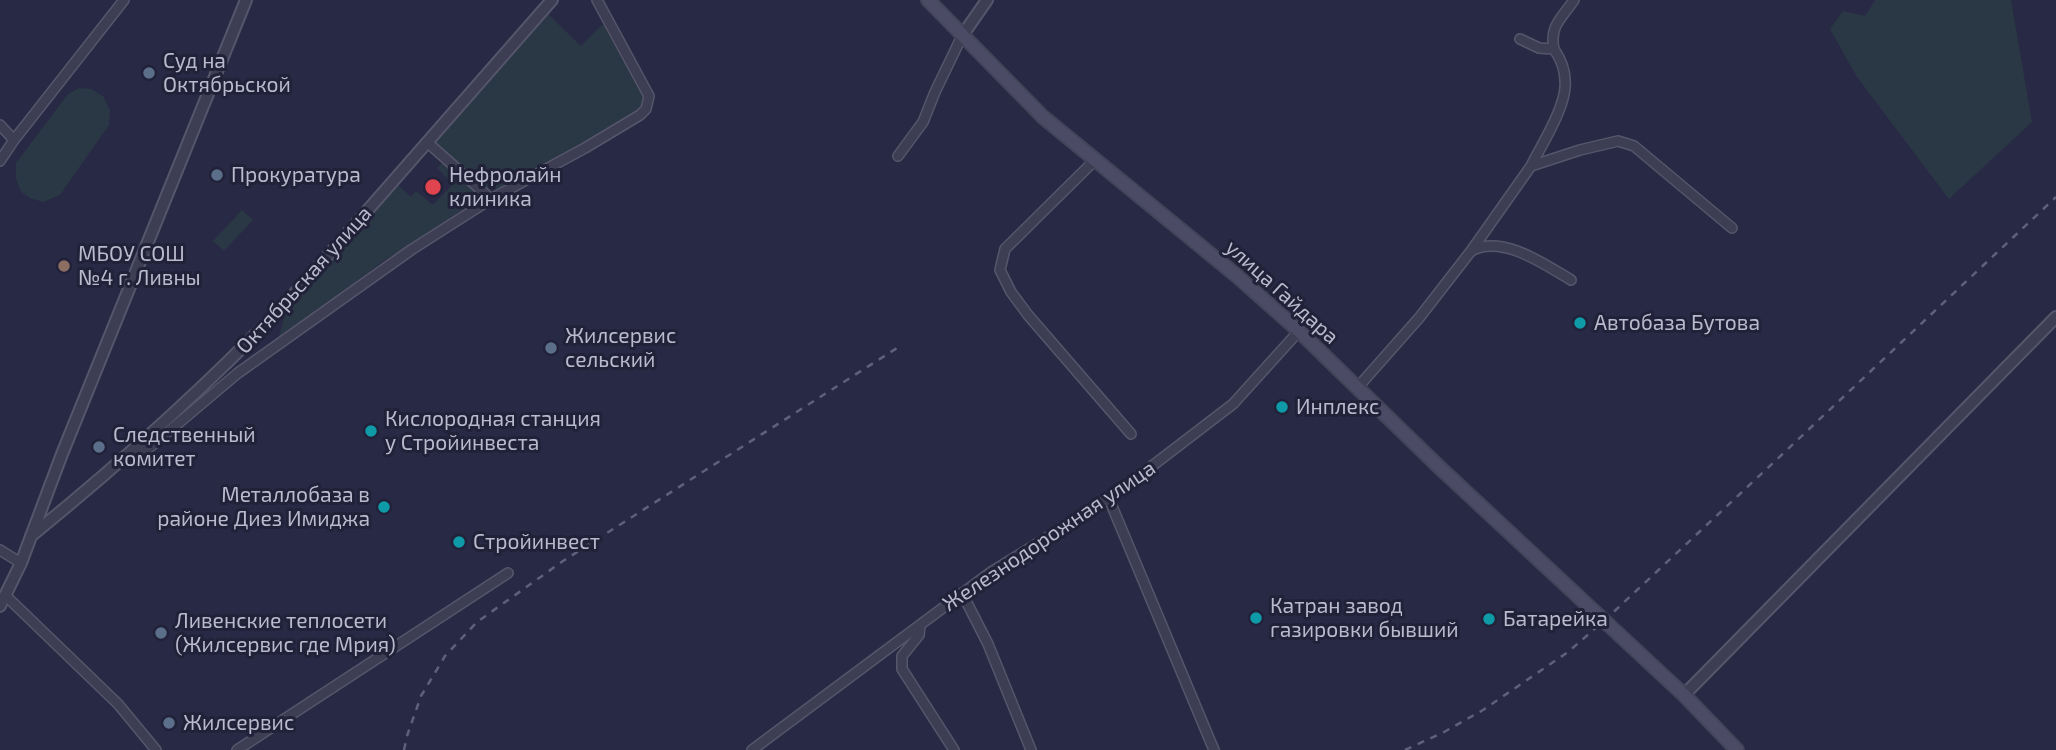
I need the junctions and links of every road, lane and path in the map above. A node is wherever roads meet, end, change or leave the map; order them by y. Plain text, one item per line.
1 (124, 0) edge
2 (246, 0) edge
3 (552, 0) edge
4 (597, 0) edge
5 (928, 0) edge
6 (987, 0) edge
7 (1574, 0) edge
8 (962, 36) junction
9 (1520, 39) dead end
10 (1554, 49) junction
11 (0, 125) edge
12 (15, 140) junction
13 (427, 142) junction
14 (898, 156) dead end
15 (1095, 160) junction
16 (0, 161) edge
17 (1531, 166) junction
18 (491, 199) junction
19 (1731, 228) dead end
20 (1471, 251) junction
21 (1571, 280) dead end
22 (2056, 317) edge
23 (1298, 331) junction
24 (1358, 387) junction
25 (1131, 434) dead end
26 (133, 449) junction
27 (46, 496) junction
28 (1109, 499) junction
29 (71, 503) junction
30 (31, 536) junction
31 (0, 550) edge
32 (21, 563) junction
33 (508, 573) dead end
34 (962, 593) junction
35 (3, 601) edge
36 (920, 626) junction
37 (1684, 695) junction
38 (156, 750) edge
39 (237, 750) edge
40 (752, 750) edge
41 (954, 750) edge
42 (1031, 750) edge
43 (1214, 750) edge
44 (1737, 750) edge

1 - 12 street
2 - 27 street
3 - 13 street, Октябрьская улица
4 - 18 street
5 - 8 main road, улица Гайдара
6 - 8 street
7 - 10 street
8 - 14 street
8 - 15 main road, улица Гайдара
9 - 10 street
10 - 17 street
11 - 12 street
12 - 16 street
13 - 18 street
13 - 26 street, Октябрьская улица
15 - 23 main road, улица Гайдара
15 - 25 street
17 - 19 street
17 - 20 street
18 - 26 street
20 - 21 street
20 - 24 street
22 - 37 street
23 - 24 main road, улица Гайдара
23 - 28 street, Железнодорожная улица
24 - 37 main road, улица Гайдара
26 - 29 street, Октябрьская улица
27 - 29 street
27 - 30 street
28 - 34 street, Железнодорожная улица
28 - 43 street
29 - 30 street, Октябрьская улица
30 - 32 street
31 - 32 street
32 - 35 street
33 - 39 street
34 - 36 street, Железнодорожная улица
34 - 42 street
35 - 38 street
36 - 40 street, Железнодорожная улица
36 - 41 street
37 - 44 main road, улица Гайдара

